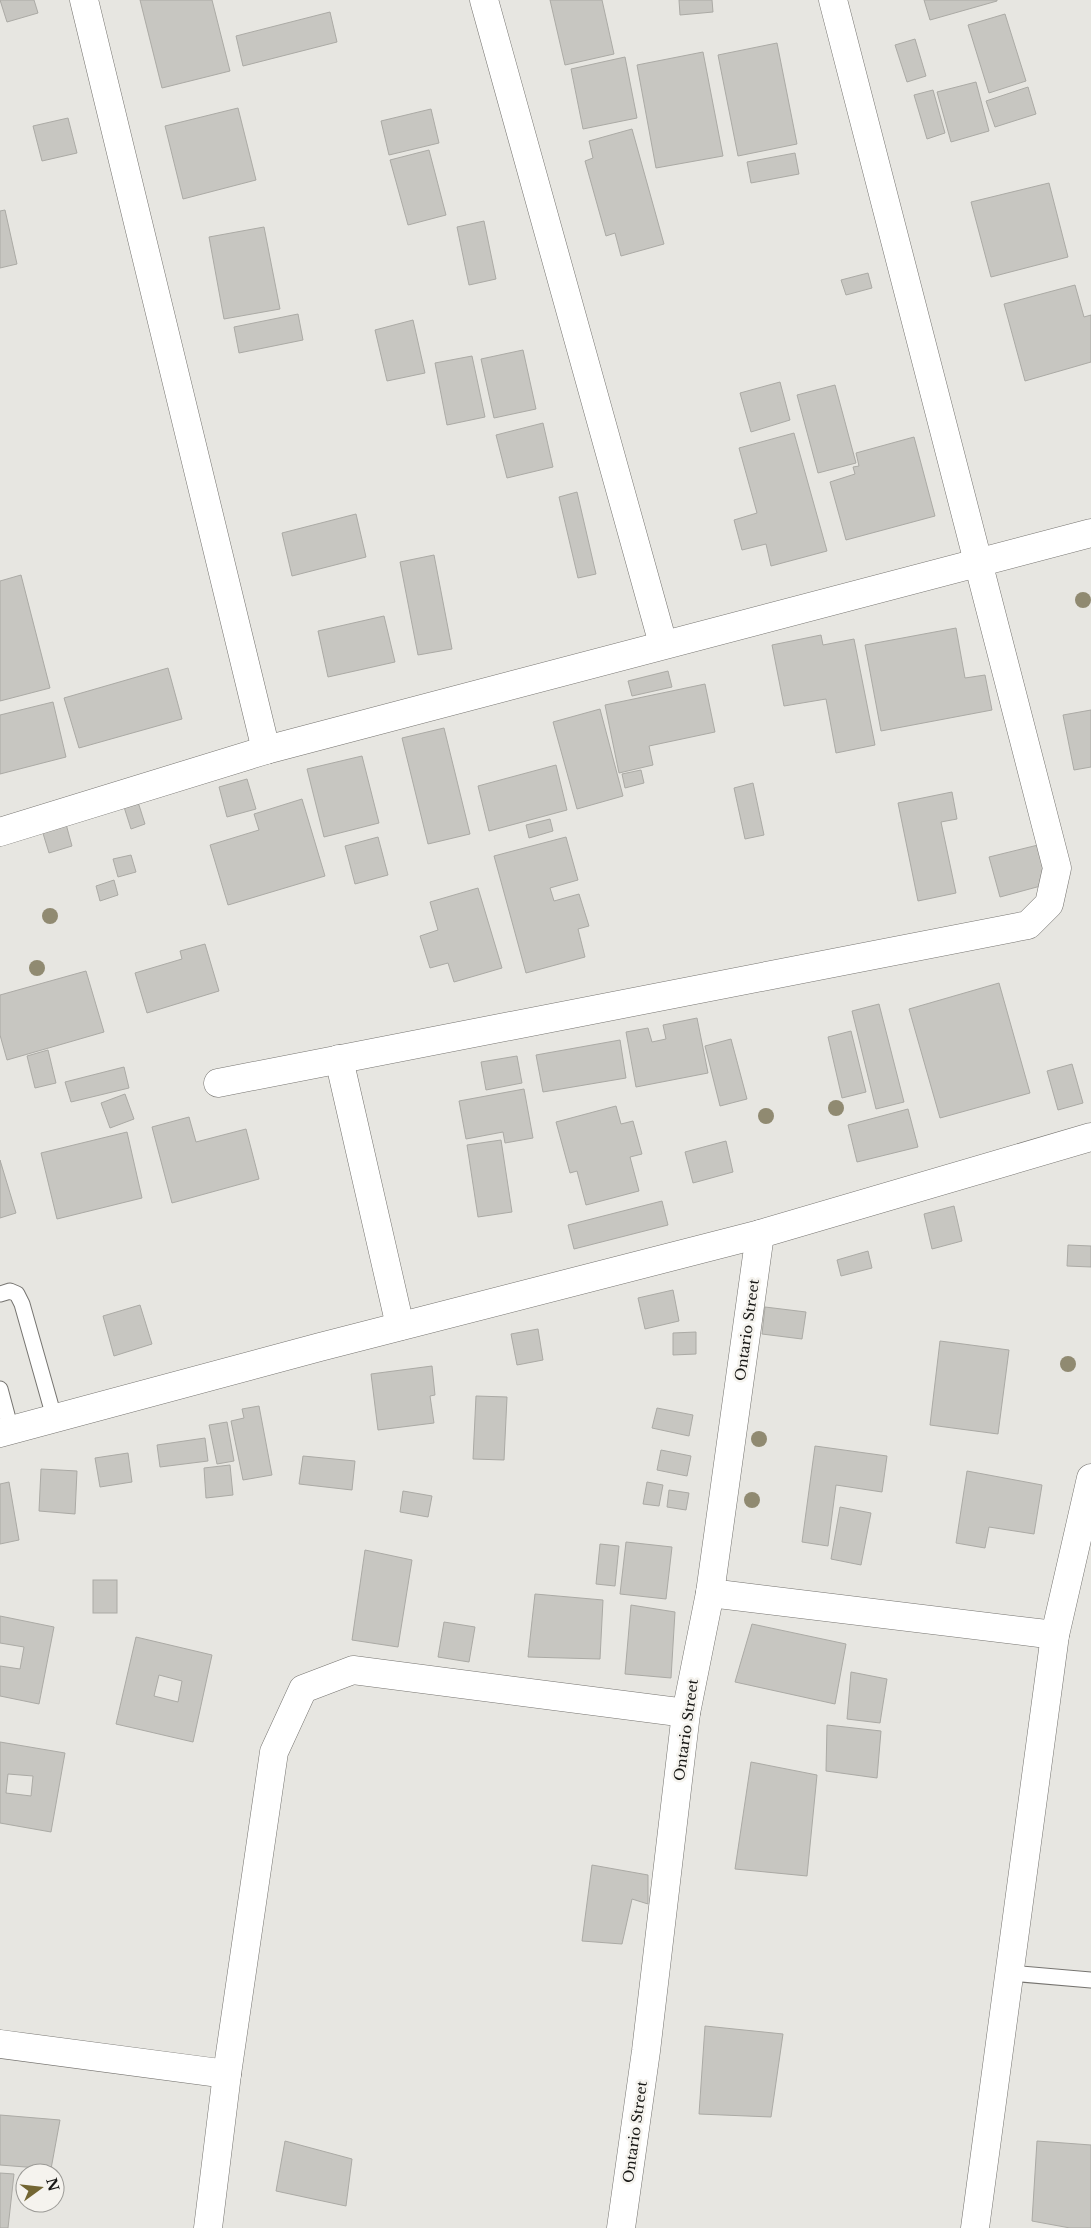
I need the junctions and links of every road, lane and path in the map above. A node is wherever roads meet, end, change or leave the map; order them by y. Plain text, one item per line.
1 (84, 0) edge
2 (484, 0) edge
3 (833, 0) edge
4 (1091, 534) edge
5 (978, 563) junction
6 (663, 644) junction
7 (266, 750) junction
8 (0, 832) edge
9 (338, 1059) junction
10 (218, 1083) dead end
11 (1091, 1137) edge
12 (760, 1234) junction
13 (0, 1294) edge
14 (400, 1326) junction
15 (0, 1389) edge
16 (54, 1417) junction
17 (6, 1431) edge
18 (1091, 1478) edge
19 (710, 1593) junction
20 (1055, 1636) junction
21 (686, 1713) junction
22 (1009, 1973) junction
23 (1091, 1980) edge
24 (0, 2044) edge
25 (227, 2074) junction
26 (208, 2228) edge
27 (621, 2228) edge
28 (975, 2228) edge

1 - 7 street
2 - 6 street
3 - 5 street
4 - 5 street
5 - 6 street
5 - 9 street
6 - 7 street
7 - 8 street
9 - 10 street
9 - 14 street
11 - 12 street
12 - 14 street
12 - 19 street, Ontario Street
13 - 16 lane
14 - 16 street
15 - 17 lane
16 - 17 street
18 - 20 street
19 - 20 street
19 - 21 street, Ontario Street
20 - 22 street
21 - 25 street
21 - 27 street, Ontario Street
22 - 23 lane
22 - 28 street
24 - 25 street
25 - 26 street

